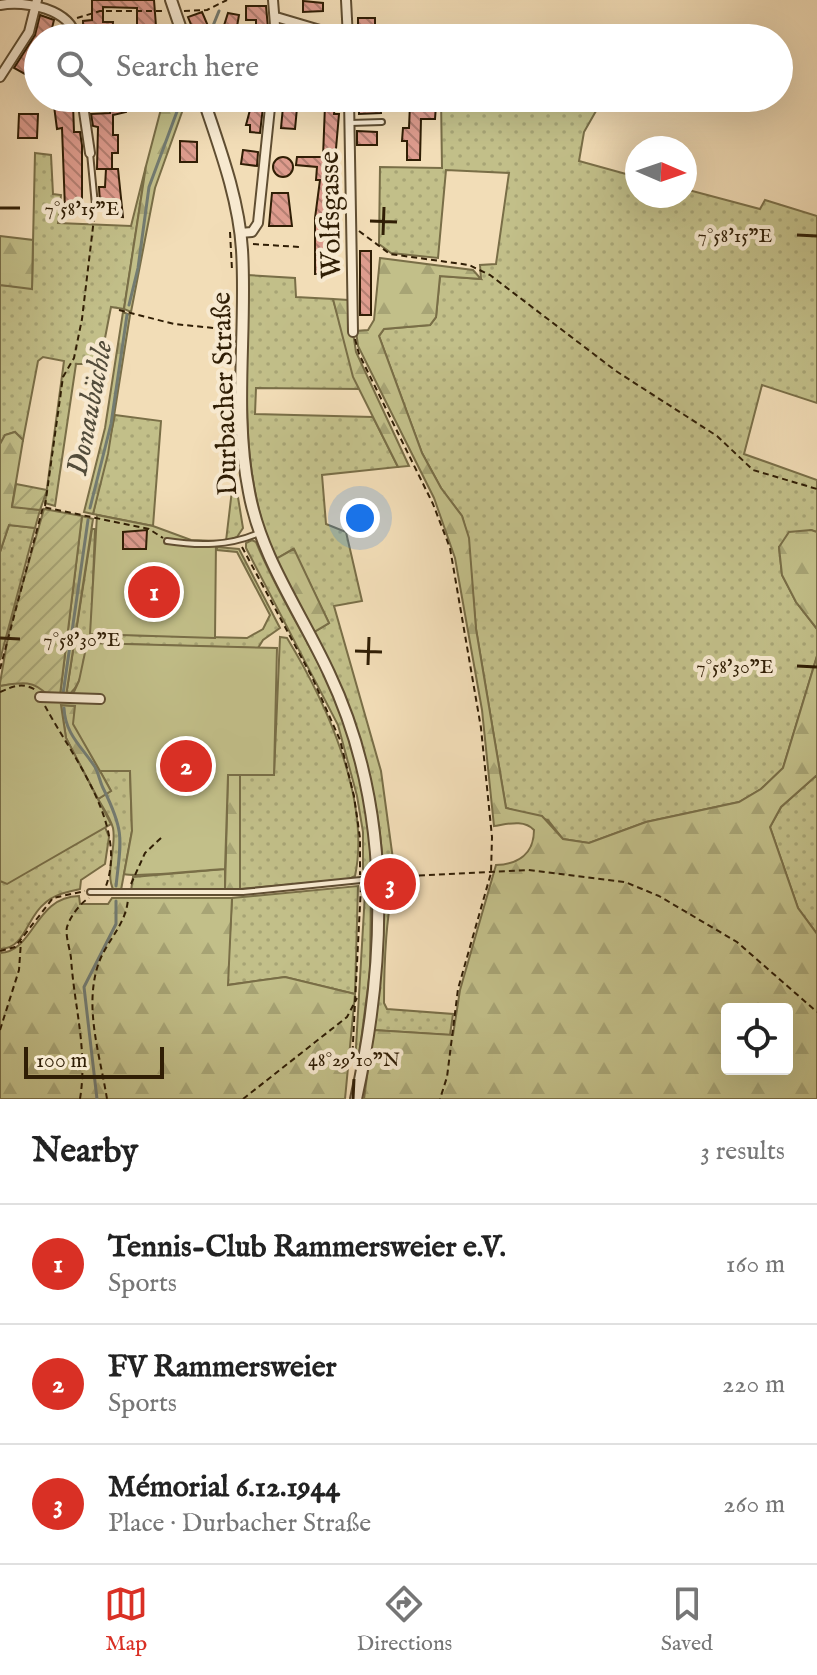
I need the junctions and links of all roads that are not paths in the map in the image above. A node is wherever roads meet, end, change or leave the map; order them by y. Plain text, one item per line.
1 (273, 0) edge
2 (346, 0) edge
3 (37, 2) edge
4 (0, 5) edge
5 (276, 17) junction
6 (31, 24) edge
7 (70, 24) edge
8 (276, 24) edge
9 (300, 24) edge
10 (347, 24) edge
11 (24, 40) edge
12 (0, 77) edge
13 (84, 112) edge
14 (207, 112) edge
15 (270, 112) edge
16 (350, 112) edge
17 (382, 122) dead end
18 (350, 123) junction
19 (90, 153) joint
20 (95, 205) road end
21 (240, 233) junction
22 (353, 332) road end
23 (259, 533) junction
24 (167, 541) road end
25 (40, 697) road end
26 (100, 699) dead end
27 (361, 880) road end
28 (90, 892) road end
29 (356, 1099) edge

1 - 5 street
2 - 10 street
3 - 4 street
3 - 6 street
3 - 7 street
5 - 8 street
5 - 9 street
11 - 12 street
13 - 19 street
14 - 21 street, Durbacher Straße
15 - 21 street
16 - 18 street, Wolfsgasse
17 - 18 lane
18 - 22 street, Wolfsgasse
19 - 20 lane
21 - 23 street, Durbacher Straße
23 - 24 lane
23 - 29 street, Durbacher Straße
25 - 26 street
27 - 28 lane

